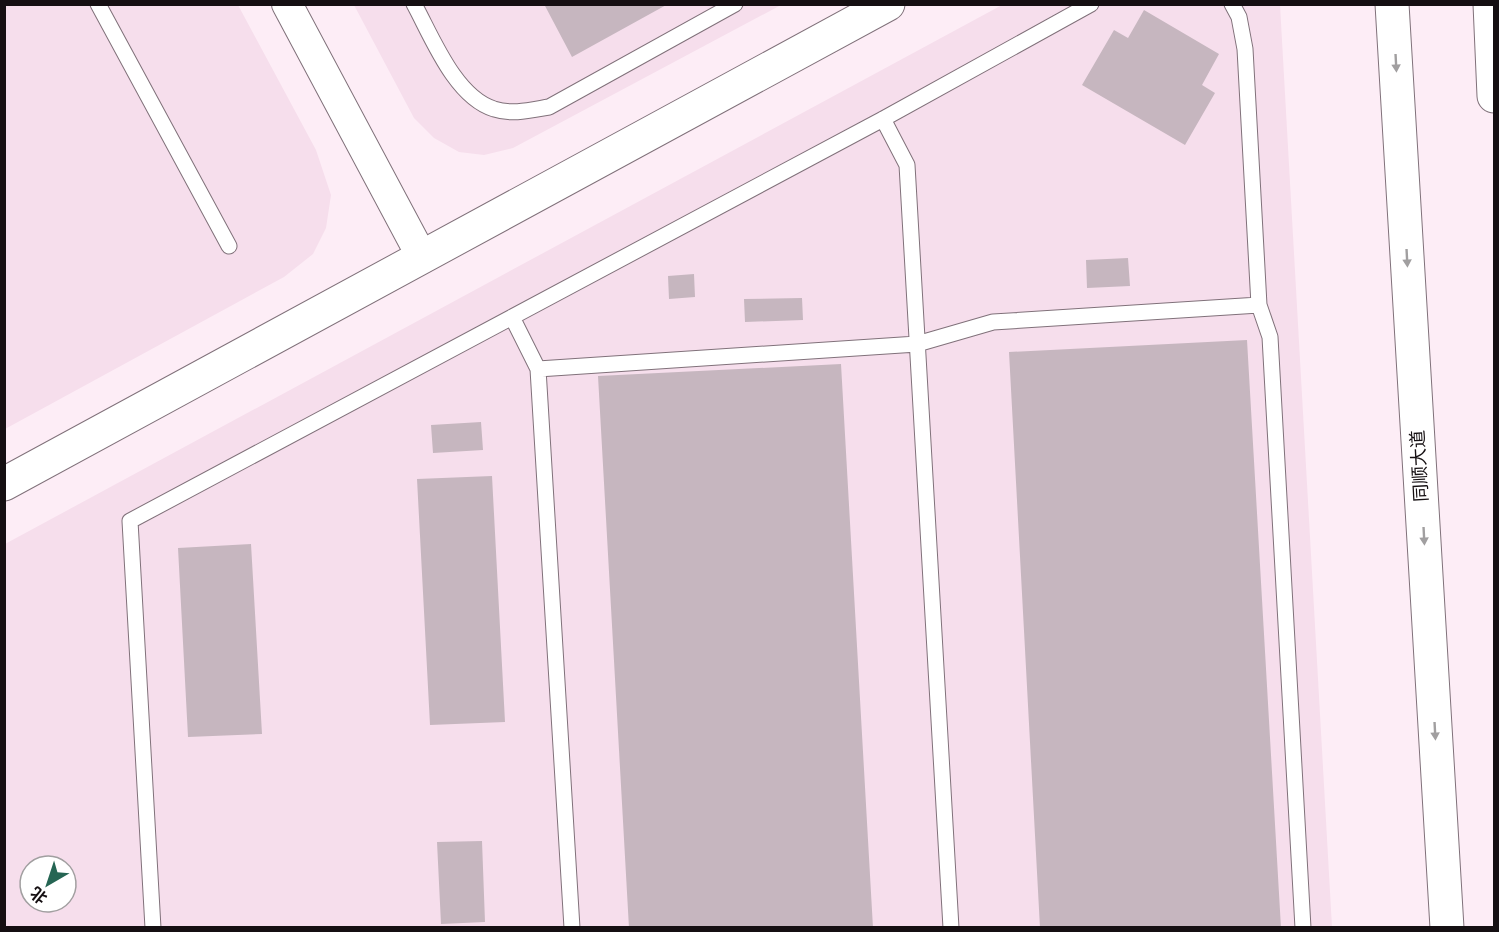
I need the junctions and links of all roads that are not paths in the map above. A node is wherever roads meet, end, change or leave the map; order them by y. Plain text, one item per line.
1 (98, 4) edge
2 (287, 4) edge
3 (414, 4) edge
4 (735, 4) edge
5 (888, 4) edge
6 (1091, 4) edge
7 (1232, 4) edge
8 (1392, 4) edge
9 (1490, 4) edge
10 (1494, 96) edge
11 (883, 119) junction
12 (229, 246) dead end
13 (422, 257) junction
14 (1259, 305) junction
15 (512, 317) junction
16 (917, 344) junction
17 (538, 369) junction
18 (4, 484) edge
19 (153, 927) edge
20 (572, 927) edge
21 (951, 927) edge
22 (1304, 927) edge
23 (1446, 927) edge

1 - 12 lane
2 - 13 street
3 - 4 lane
5 - 13 main road
6 - 11 lane
7 - 14 lane
8 -> 23 main road, 同顺大道
9 - 10 main road
11 - 15 lane
11 - 16 lane
13 - 18 main road
14 - 16 lane
14 - 22 lane
15 - 17 lane
15 - 19 lane
16 - 17 lane
16 - 21 lane
17 - 20 lane

